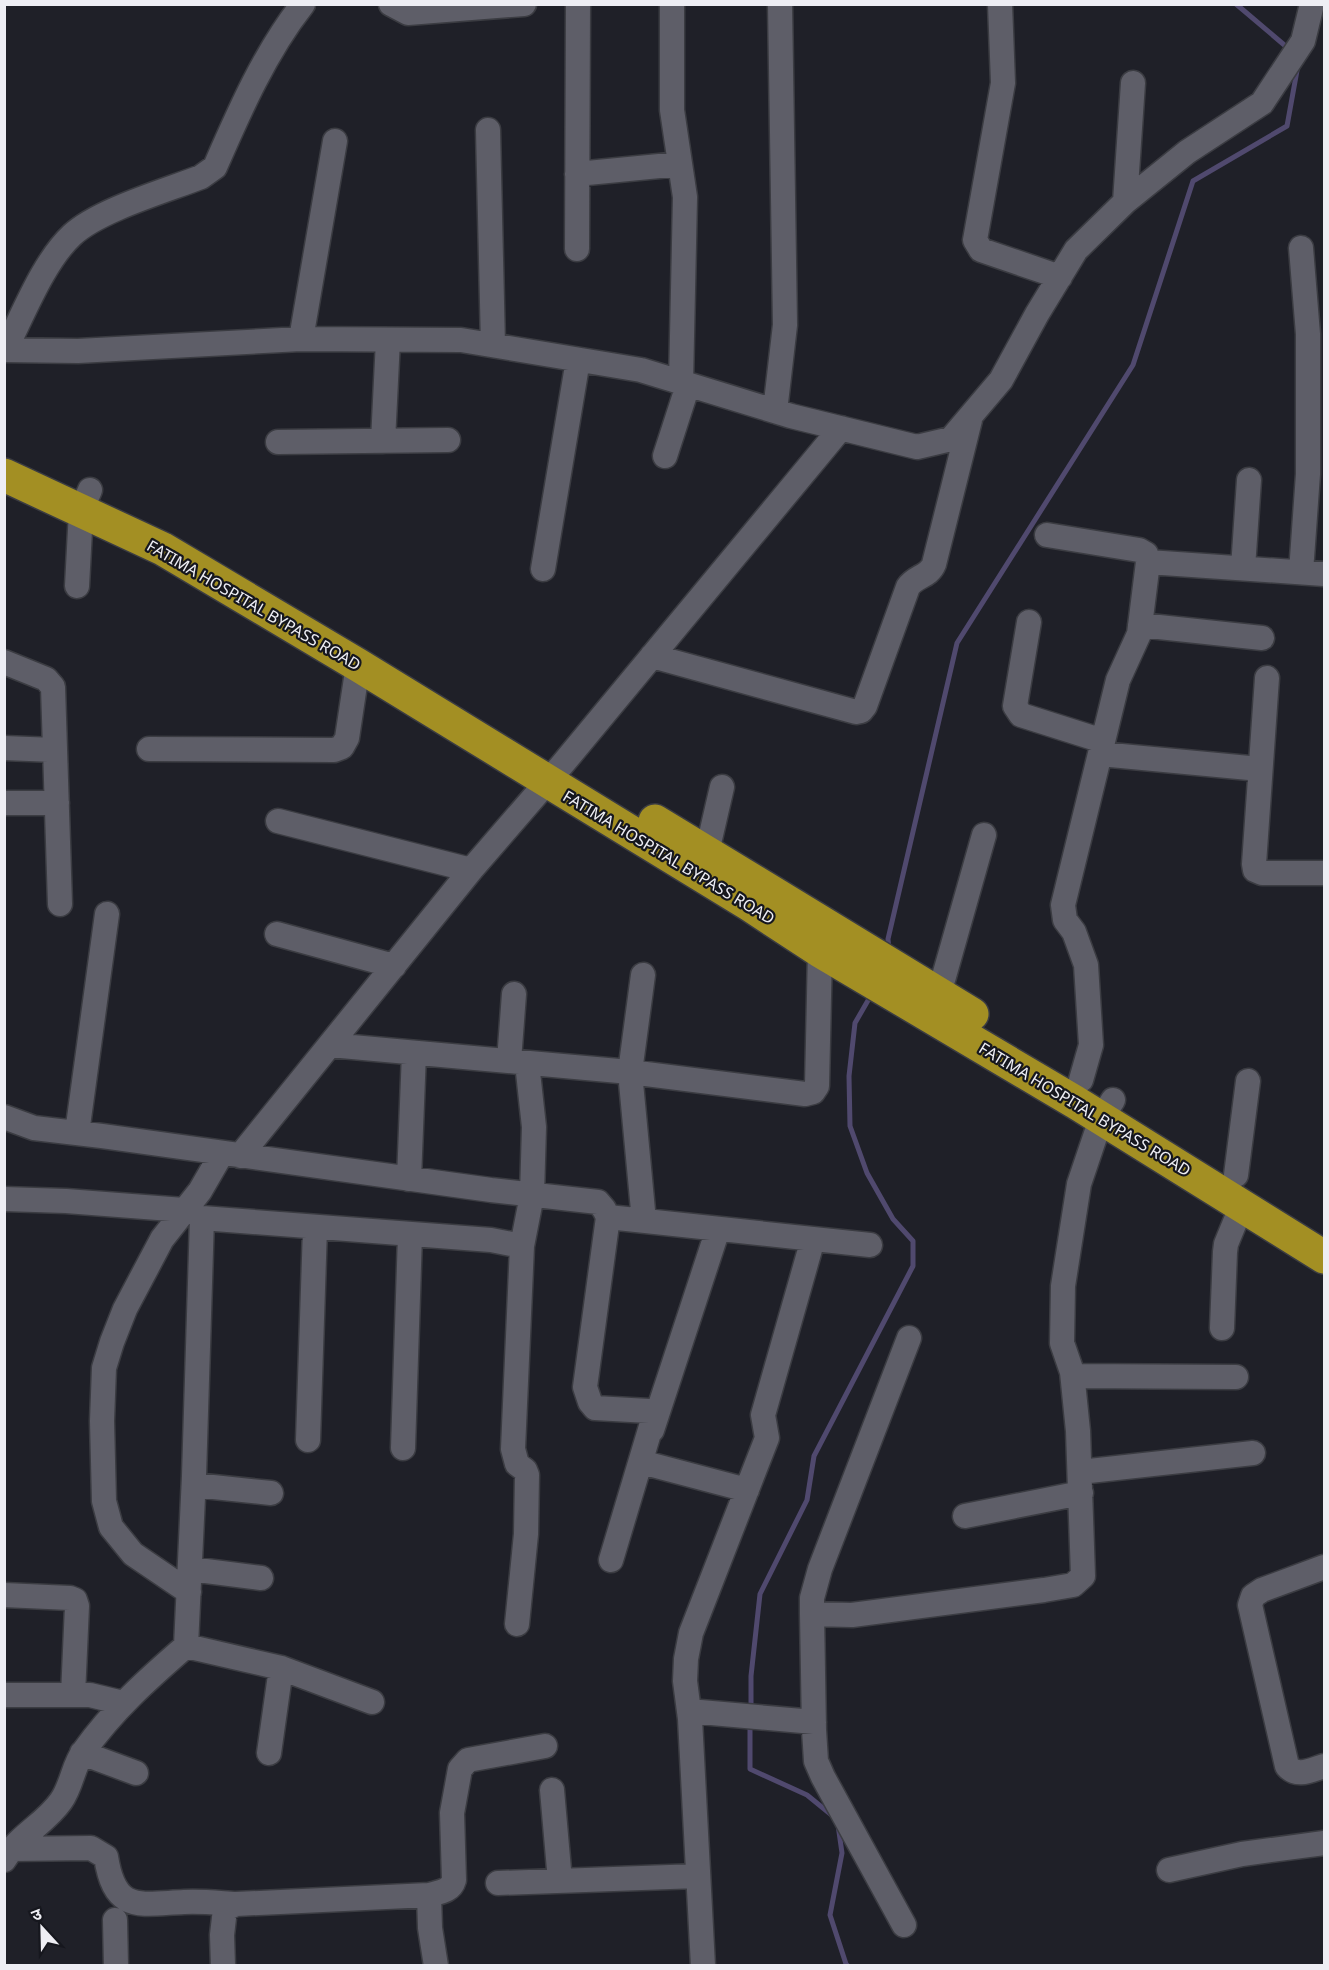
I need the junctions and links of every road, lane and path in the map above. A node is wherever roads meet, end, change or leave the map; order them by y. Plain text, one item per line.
1 (303, 4) edge
2 (391, 4) edge
3 (524, 4) edge
4 (578, 4) edge
5 (672, 4) edge
6 (780, 4) edge
7 (1000, 4) edge
8 (1312, 4) edge
9 (1311, 38) edge
10 (1133, 83) dead end
11 (488, 130) dead end
12 (335, 141) dead end
13 (680, 164) junction
14 (577, 174) junction
15 (1125, 202) junction
16 (1301, 248) dead end
17 (577, 249) dead end
18 (1060, 277) junction
19 (301, 339) junction
20 (388, 339) junction
21 (493, 345) junction
22 (5, 350) edge
23 (578, 360) junction
24 (684, 384) junction
25 (775, 411) junction
26 (972, 414) junction
27 (841, 428) junction
28 (448, 440) dead end
29 (383, 441) junction
30 (278, 442) dead end
31 (4, 451) edge
32 (665, 456) dead end
33 (4, 475) edge
34 (1249, 480) dead end
35 (85, 500) junction
36 (1047, 536) dead end
37 (1148, 562) junction
38 (1243, 568) junction
39 (543, 569) dead end
40 (1313, 573) edge
41 (77, 586) dead end
42 (1029, 622) dead end
43 (1140, 626) junction
44 (1262, 638) dead end
45 (652, 656) junction
46 (4, 662) edge
47 (358, 665) junction
48 (1267, 678) dead end
49 (4, 748) edge
50 (149, 748) dead end
51 (1101, 748) junction
52 (55, 750) junction
53 (1260, 769) junction
54 (554, 774) junction
55 (722, 787) dead end
56 (57, 802) junction
57 (4, 803) edge
58 (278, 821) dead end
59 (984, 835) dead end
60 (707, 852) junction
61 (471, 870) junction
62 (1324, 873) edge
63 (756, 895) junction
64 (60, 904) dead end
65 (107, 914) dead end
66 (277, 934) dead end
67 (820, 951) junction
68 (394, 966) junction
69 (643, 975) dead end
70 (513, 994) dead end
71 (939, 994) junction
72 (330, 1045) junction
73 (414, 1053) junction
74 (518, 1062) junction
75 (630, 1072) junction
76 (1081, 1080) junction
77 (1248, 1081) dead end
78 (1107, 1109) junction
79 (4, 1117) edge
80 (77, 1133) junction
81 (231, 1155) junction
82 (410, 1179) junction
83 (1239, 1190) junction
84 (532, 1195) junction
85 (4, 1199) edge
86 (188, 1216) junction
87 (608, 1217) junction
88 (644, 1221) junction
89 (315, 1228) junction
90 (718, 1229) junction
91 (1324, 1231) edge
92 (410, 1234) junction
93 (813, 1239) junction
94 (870, 1245) dead end
95 (522, 1246) junction
96 (1324, 1257) edge
97 (1222, 1328) dead end
98 (909, 1338) dead end
99 (1073, 1376) junction
100 (1236, 1377) dead end
101 (651, 1432) junction
102 (308, 1440) dead end
103 (404, 1448) dead end
104 (1253, 1453) dead end
105 (641, 1462) junction
106 (1080, 1483) junction
107 (194, 1485) junction
108 (747, 1490) junction
109 (271, 1493) dead end
110 (965, 1516) dead end
111 (611, 1560) dead end
112 (1324, 1567) edge
113 (261, 1578) dead end
114 (189, 1580) junction
115 (4, 1595) edge
116 (812, 1614) junction
117 (517, 1624) dead end
118 (186, 1646) junction
119 (281, 1668) junction
120 (4, 1695) edge
121 (73, 1695) junction
122 (372, 1702) dead end
123 (123, 1703) junction
124 (689, 1711) junction
125 (814, 1722) junction
126 (545, 1746) dead end
127 (82, 1753) junction
128 (269, 1753) dead end
129 (1324, 1766) edge
130 (136, 1773) dead end
131 (552, 1790) dead end
132 (1324, 1843) edge
133 (8, 1854) edge
134 (1169, 1870) dead end
135 (698, 1876) junction
136 (560, 1881) junction
137 (498, 1883) dead end
138 (429, 1895) junction
139 (236, 1904) junction
140 (115, 1920) dead end
141 (904, 1924) dead end
142 (116, 1965) edge
143 (223, 1965) edge
144 (436, 1965) edge
145 (703, 1965) edge

1 - 22 street
2 - 3 street
4 - 14 street
5 - 13 street
6 - 25 street
7 - 18 street
8 - 9 street
9 - 15 street
10 - 15 street
11 - 21 street
12 - 19 street
13 - 14 street
13 - 24 street
14 - 17 street
15 - 18 street
16 - 40 street
18 - 26 street
19 - 20 street
19 - 22 street
20 - 21 street
20 - 29 street
21 - 23 street
23 - 24 street
23 - 39 street
24 - 25 street
24 - 32 street
25 - 27 street
26 - 27 street
26 - 45 street
27 - 45 street
28 - 29 street
29 - 30 street
31 - 35 highway, FATIMA HOSPITAL BYPASS ROAD
33 - 35 highway, FATIMA HOSPITAL BYPASS ROAD
34 - 38 street
35 - 41 street
35 - 47 highway, FATIMA HOSPITAL BYPASS ROAD
35 - 54 highway, FATIMA HOSPITAL BYPASS ROAD
36 - 37 street
37 - 38 street
37 - 43 street
38 - 40 street
42 - 51 street
43 - 44 street
43 - 51 street
45 - 54 street
46 - 52 street
47 - 50 street
47 - 54 highway, FATIMA HOSPITAL BYPASS ROAD
48 - 53 street
49 - 52 street
51 - 53 street
51 - 76 street
52 - 56 street
53 - 62 street
54 - 60 highway, FATIMA HOSPITAL BYPASS ROAD
54 - 61 street
54 - 63 highway, FATIMA HOSPITAL BYPASS ROAD
55 - 60 street
56 - 57 street
56 - 64 street
58 - 61 street
59 - 71 street
60 - 63 highway, FATIMA HOSPITAL BYPASS ROAD
61 - 68 street
63 - 67 highway, FATIMA HOSPITAL BYPASS ROAD
63 - 71 highway, FATIMA HOSPITAL BYPASS ROAD
65 - 80 street
66 - 68 street
67 - 75 street
67 - 78 highway, FATIMA HOSPITAL BYPASS ROAD
68 - 72 street
69 - 75 street
70 - 74 street
71 - 76 highway, FATIMA HOSPITAL BYPASS ROAD
72 - 73 street
72 - 81 street
73 - 74 street
73 - 82 street
74 - 75 street
74 - 84 street
75 - 88 street
76 - 78 highway, FATIMA HOSPITAL BYPASS ROAD
77 - 83 street
78 - 83 highway, FATIMA HOSPITAL BYPASS ROAD
78 - 99 street
79 - 80 street
80 - 81 street
81 - 82 street
81 - 86 street
82 - 84 street
83 - 91 highway, FATIMA HOSPITAL BYPASS ROAD
83 - 96 highway, FATIMA HOSPITAL BYPASS ROAD
83 - 97 street
84 - 87 street
84 - 95 street
85 - 86 street
86 - 89 street
86 - 107 street
86 - 114 street
87 - 88 street
87 - 101 street
88 - 90 street
89 - 92 street
89 - 102 street
90 - 93 street
90 - 101 street
92 - 95 street
92 - 103 street
93 - 94 street
93 - 108 street
95 - 117 street
98 - 116 street
99 - 100 street
99 - 106 street
101 - 105 street
104 - 106 street
105 - 108 street
105 - 111 street
106 - 110 street
106 - 116 street
107 - 109 street
107 - 114 street
108 - 124 street
112 - 129 street
113 - 114 street
114 - 118 street
115 - 121 street
116 - 125 street
118 - 119 street
118 - 123 street
119 - 122 street
119 - 128 street
120 - 121 street
121 - 123 street
123 - 127 street
124 - 125 street
124 - 135 street
125 - 141 street
126 - 138 street
127 - 130 street
127 - 133 street
131 - 136 street
132 - 134 street
133 - 139 street
135 - 136 street
135 - 145 street
136 - 137 street
138 - 139 street
138 - 144 street
139 - 143 street
140 - 142 street

